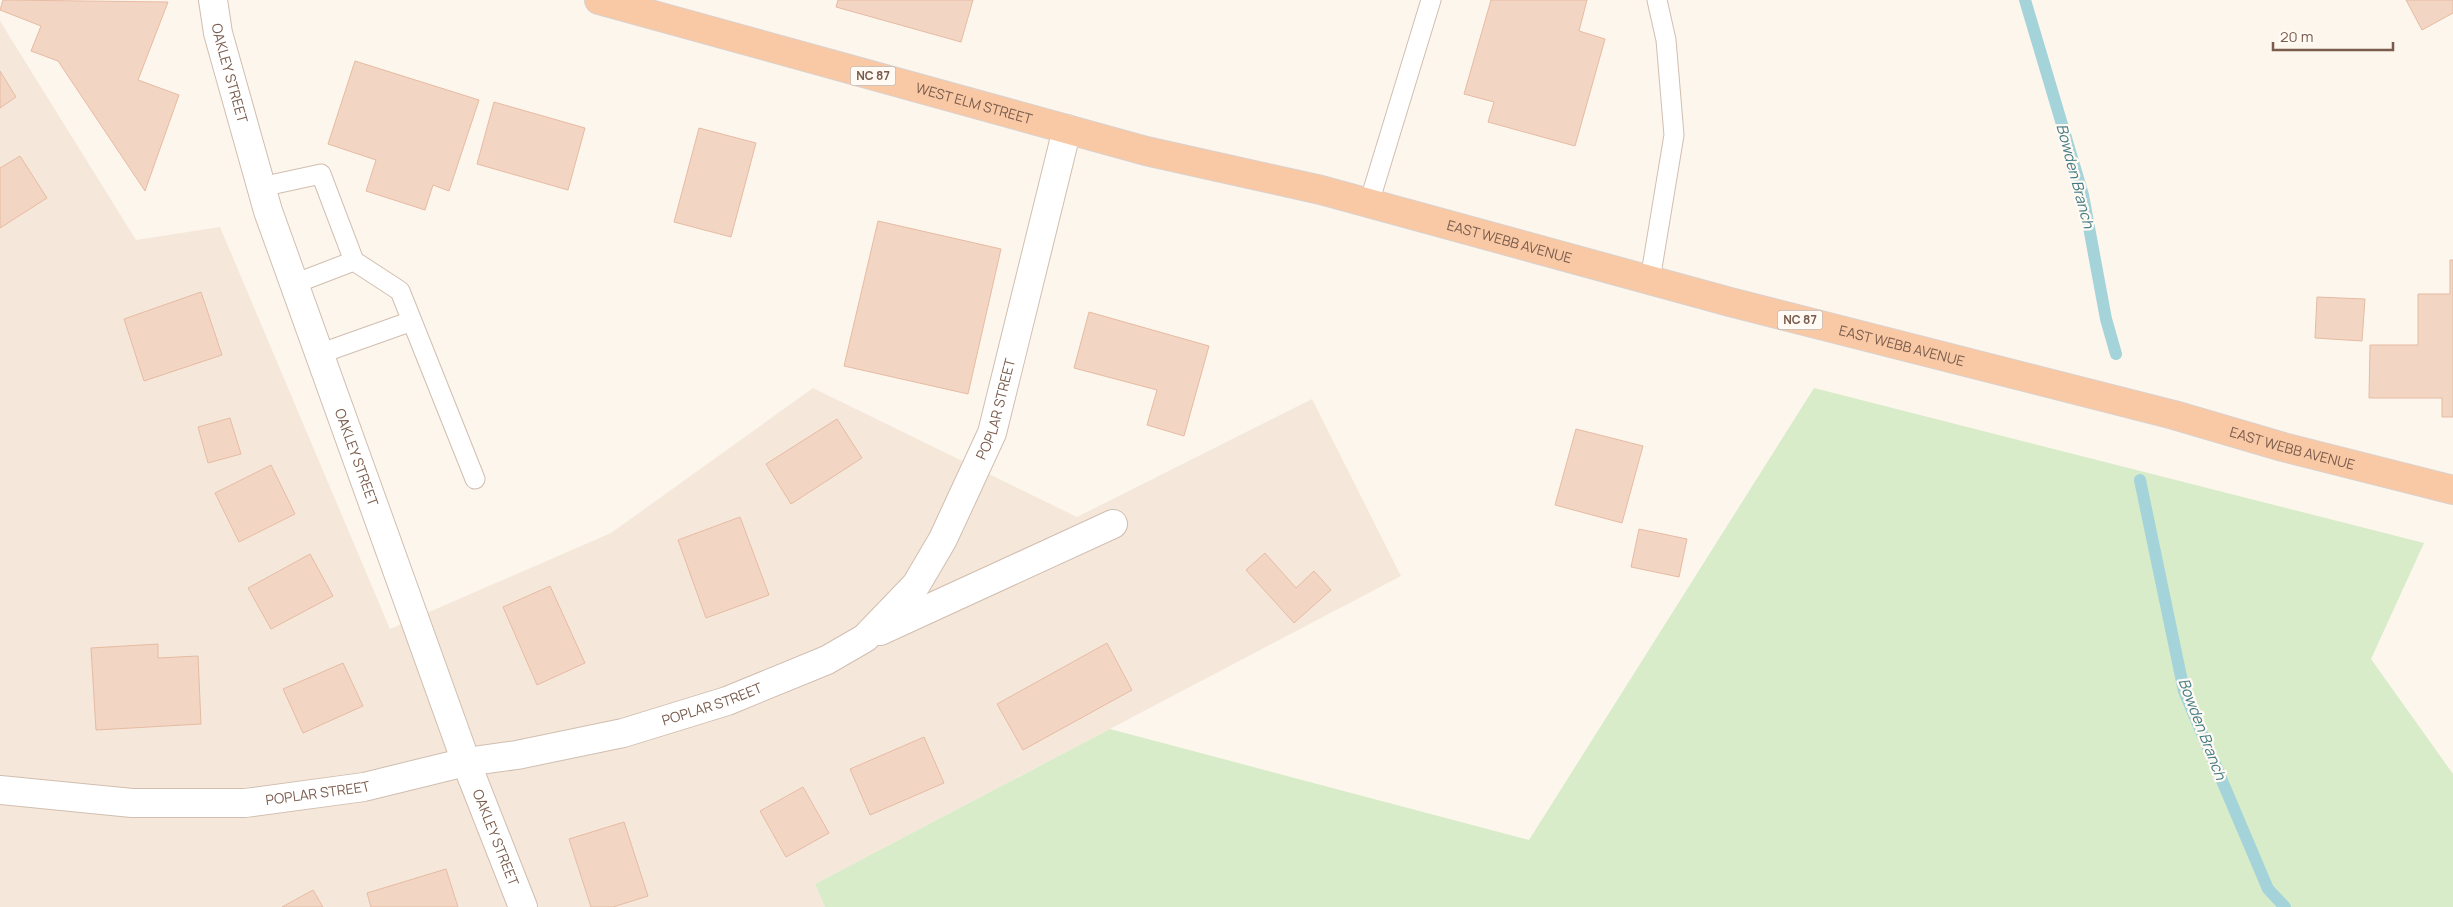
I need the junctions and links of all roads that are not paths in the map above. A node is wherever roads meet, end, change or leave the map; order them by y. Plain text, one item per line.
1 (213, 0) edge
2 (599, 0) edge
3 (1432, 0) edge
4 (1657, 0) edge
5 (1067, 129) junction
6 (1146, 151) joint
7 (261, 187) junction
8 (1369, 203) junction
9 (354, 262) junction
10 (1650, 280) junction
11 (294, 284) junction
12 (412, 321) junction
13 (319, 354) junction
14 (475, 479) dead end
15 (2453, 490) edge
16 (1113, 524) dead end
17 (865, 638) junction
18 (466, 762) junction
19 (0, 790) edge
20 (523, 907) edge

1 - 7 street, OAKLEY STREET
2 - 5 highway, WEST ELM STREET / NC 87
3 - 8 lane
4 - 10 lane
5 - 6 highway, WEST ELM STREET / NC 87
5 - 17 street, POPLAR STREET
6 - 8 highway, EAST WEBB AVENUE / NC 87
7 - 9 lane
7 - 11 street, OAKLEY STREET
8 - 10 highway, EAST WEBB AVENUE / NC 87
9 - 11 lane
9 - 12 lane
10 - 15 highway, EAST WEBB AVENUE / NC 87
11 - 13 street, OAKLEY STREET
12 - 13 lane
12 - 14 lane
13 - 18 street, OAKLEY STREET
16 - 17 street
17 - 18 street, POPLAR STREET
18 - 19 street, POPLAR STREET
18 - 20 street, OAKLEY STREET

